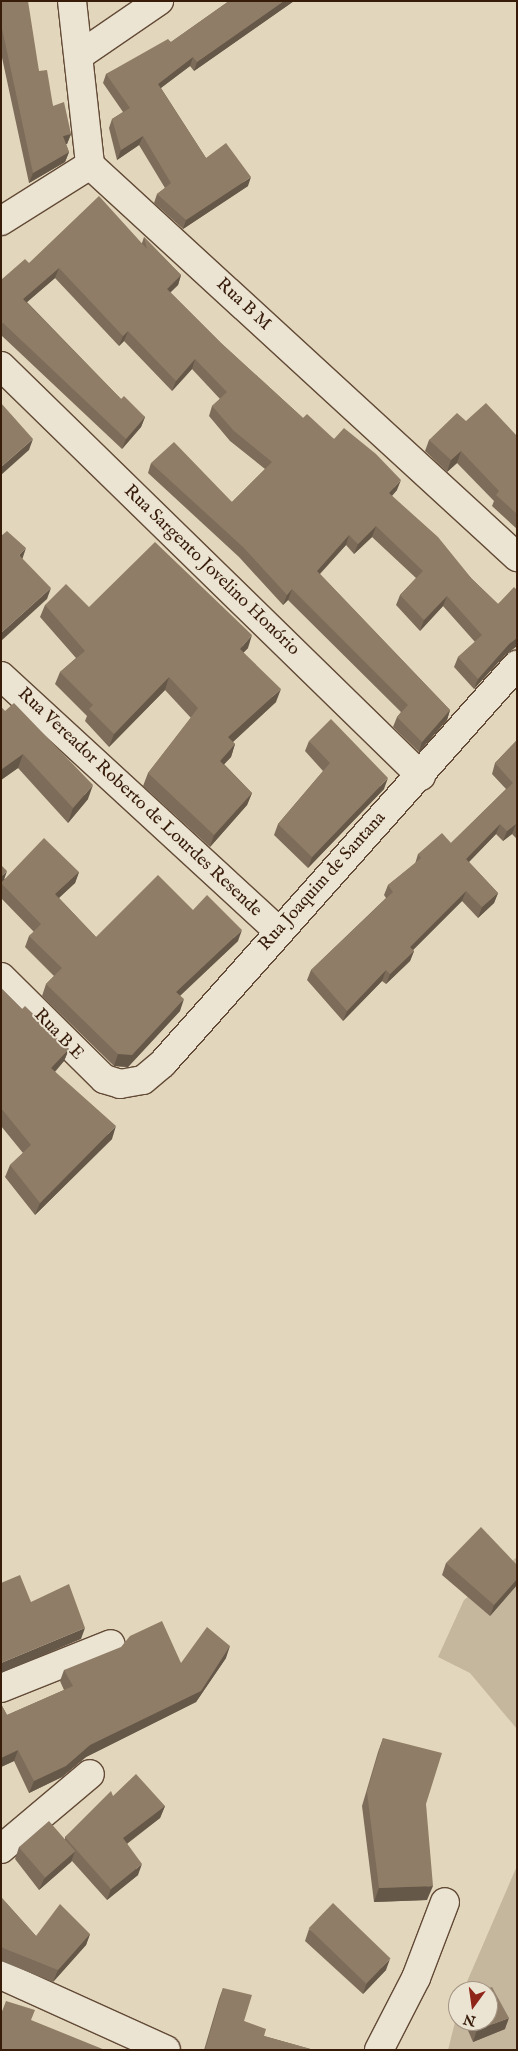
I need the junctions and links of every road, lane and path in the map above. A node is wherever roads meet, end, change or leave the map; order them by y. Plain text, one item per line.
1 (72, 1) edge
2 (159, 1) edge
3 (80, 55) junction
4 (90, 165) junction
5 (1, 221) edge
6 (1, 366) edge
7 (517, 557) edge
8 (517, 665) edge
9 (1, 676) edge
10 (421, 776) junction
11 (278, 931) junction
12 (1, 977) edge
13 (120, 1084) joint
14 (110, 1644) dead end
15 (1, 1688) edge
16 (90, 1774) dead end
17 (1, 1848) edge
18 (444, 1902) dead end
19 (1, 1975) edge
20 (166, 2050) edge
21 (379, 2050) edge

1 - 3 street
2 - 3 street
3 - 4 street
4 - 5 street
4 - 7 street, Rua B M
6 - 10 street, Rua Sargento Jovelino Honório
8 - 10 street, Rua Joaquim de Santana
9 - 11 street, Rua Vereador Roberto de Lourdes Resende
10 - 11 street, Rua Joaquim de Santana
11 - 13 street, Rua Joaquim de Santana
12 - 13 street, Rua B E
14 - 15 street
16 - 17 street
18 - 21 street
19 - 20 street

